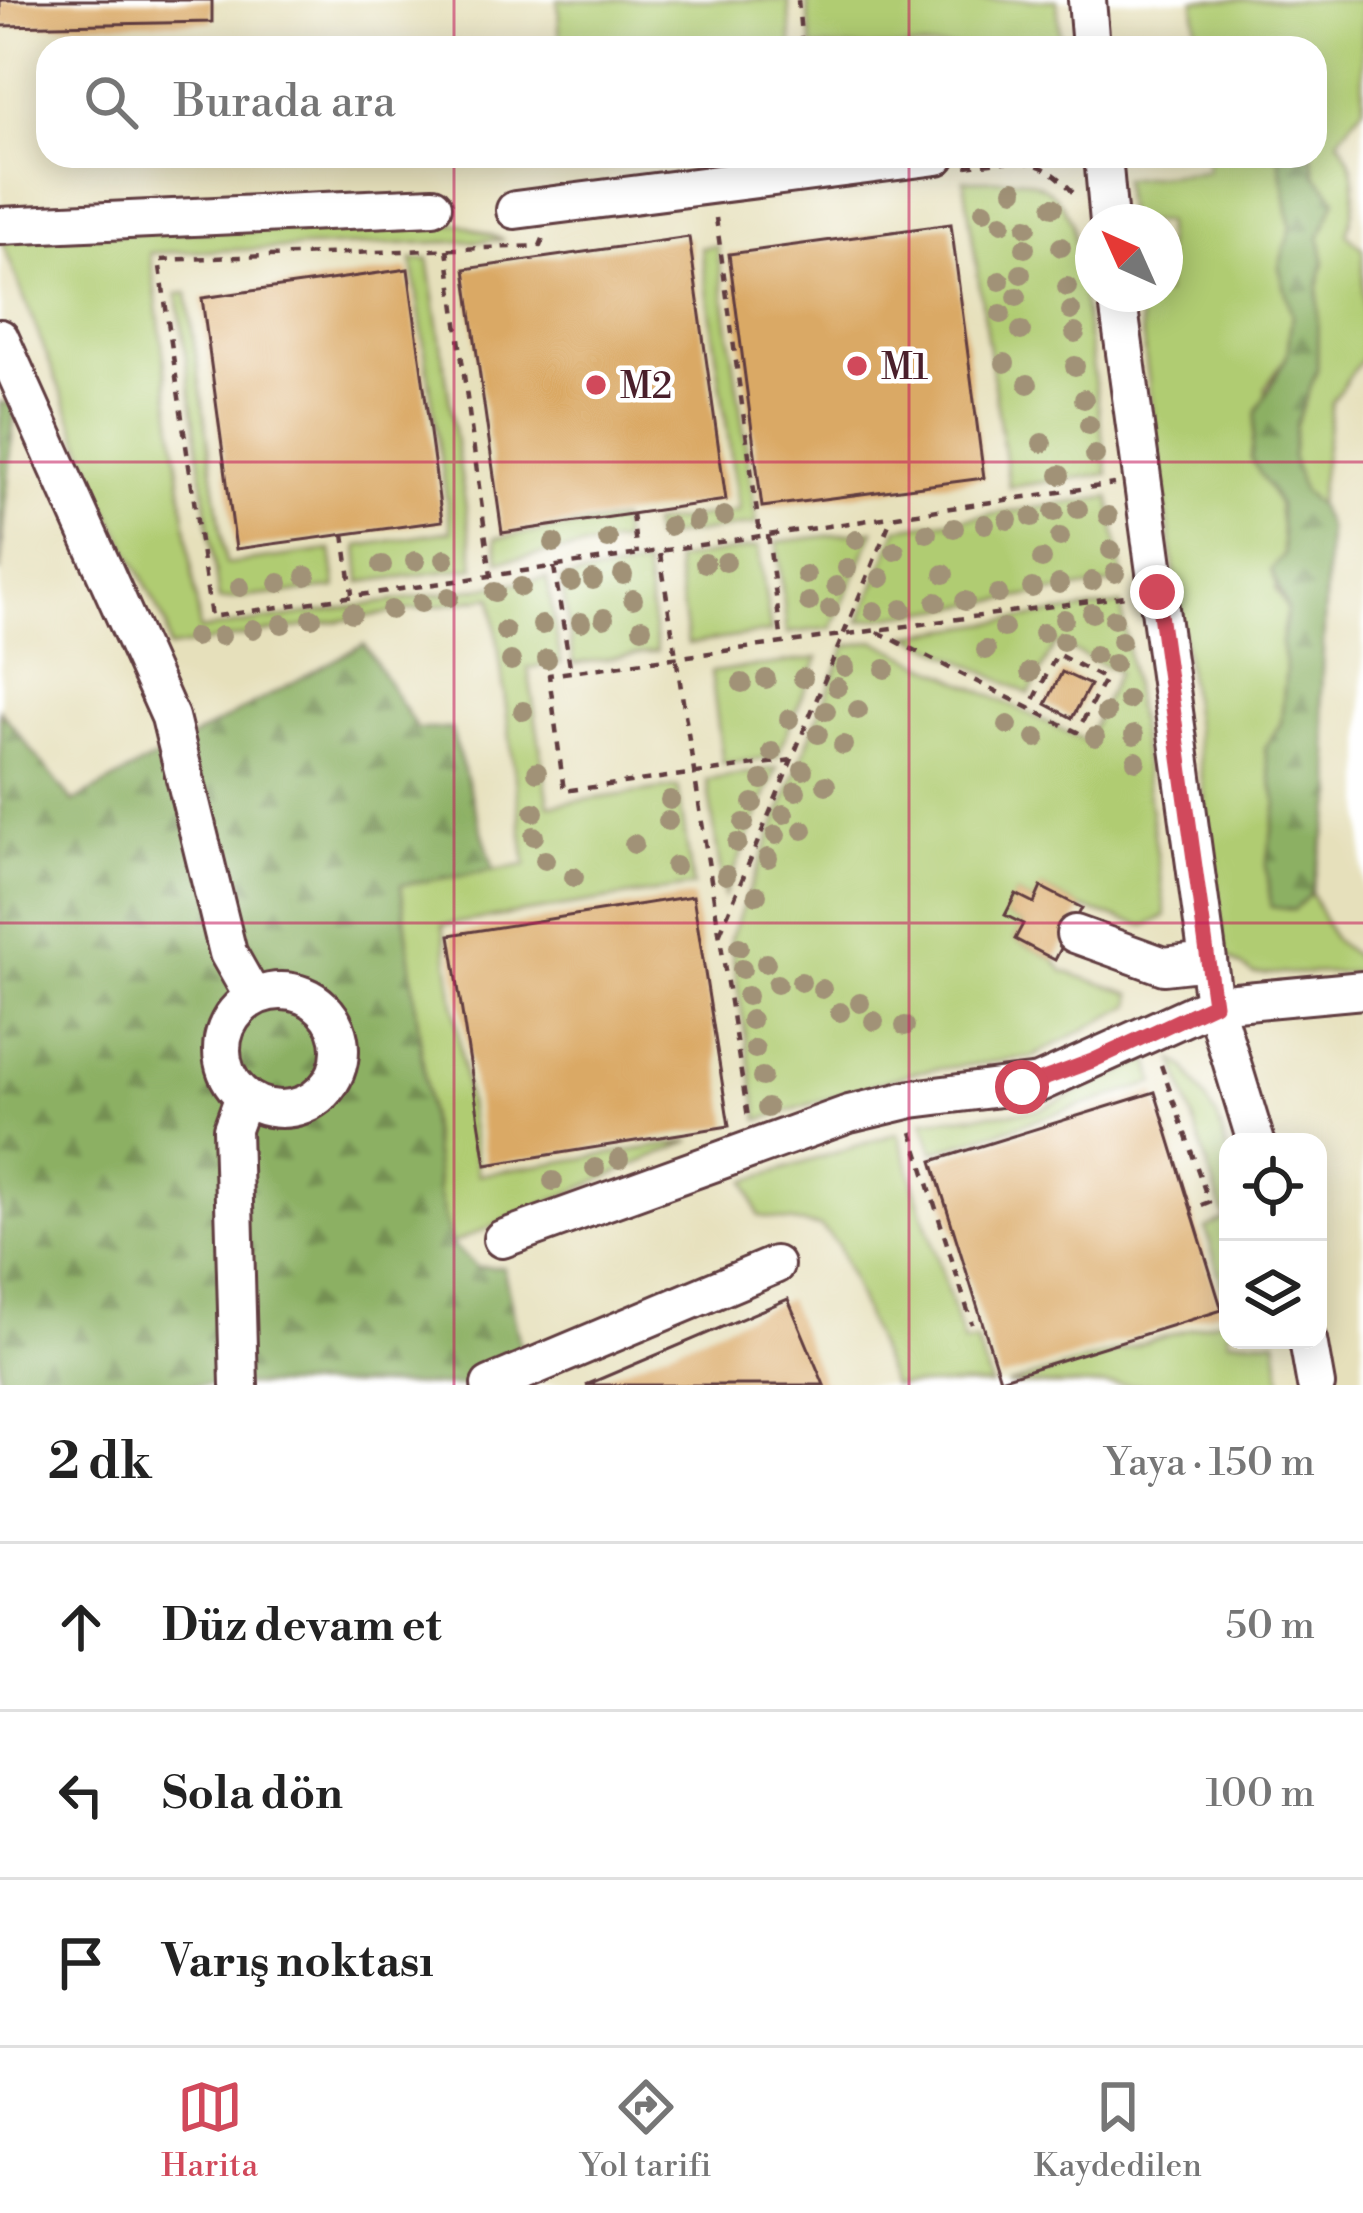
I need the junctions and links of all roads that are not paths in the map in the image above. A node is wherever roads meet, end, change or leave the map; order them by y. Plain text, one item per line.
1 (1087, 0) edge
2 (1090, 36) edge
3 (843, 168) edge
4 (1104, 168) edge
5 (1107, 204) edge
6 (433, 206) dead end
7 (515, 210) dead end
8 (0, 226) edge
9 (1119, 312) edge
10 (0, 338) edge
11 (1075, 934) dead end
12 (1208, 961) junction
13 (1363, 990) edge
14 (253, 997) junction
15 (1214, 1004) junction
16 (244, 1096) junction
17 (1253, 1133) edge
18 (502, 1240) dead end
19 (775, 1265) dead end
20 (1310, 1349) edge
21 (239, 1385) edge
22 (490, 1385) edge
23 (1316, 1385) edge

1 - 2 lane
3 - 7 lane
4 - 5 lane
6 - 8 lane
9 - 12 lane
10 - 14 lane
11 - 12 lane
12 - 15 lane
13 - 15 lane
14 - 16 lane
14 - 16 lane
15 - 17 lane
15 - 18 lane
16 - 21 lane
19 - 22 lane
20 - 23 lane

